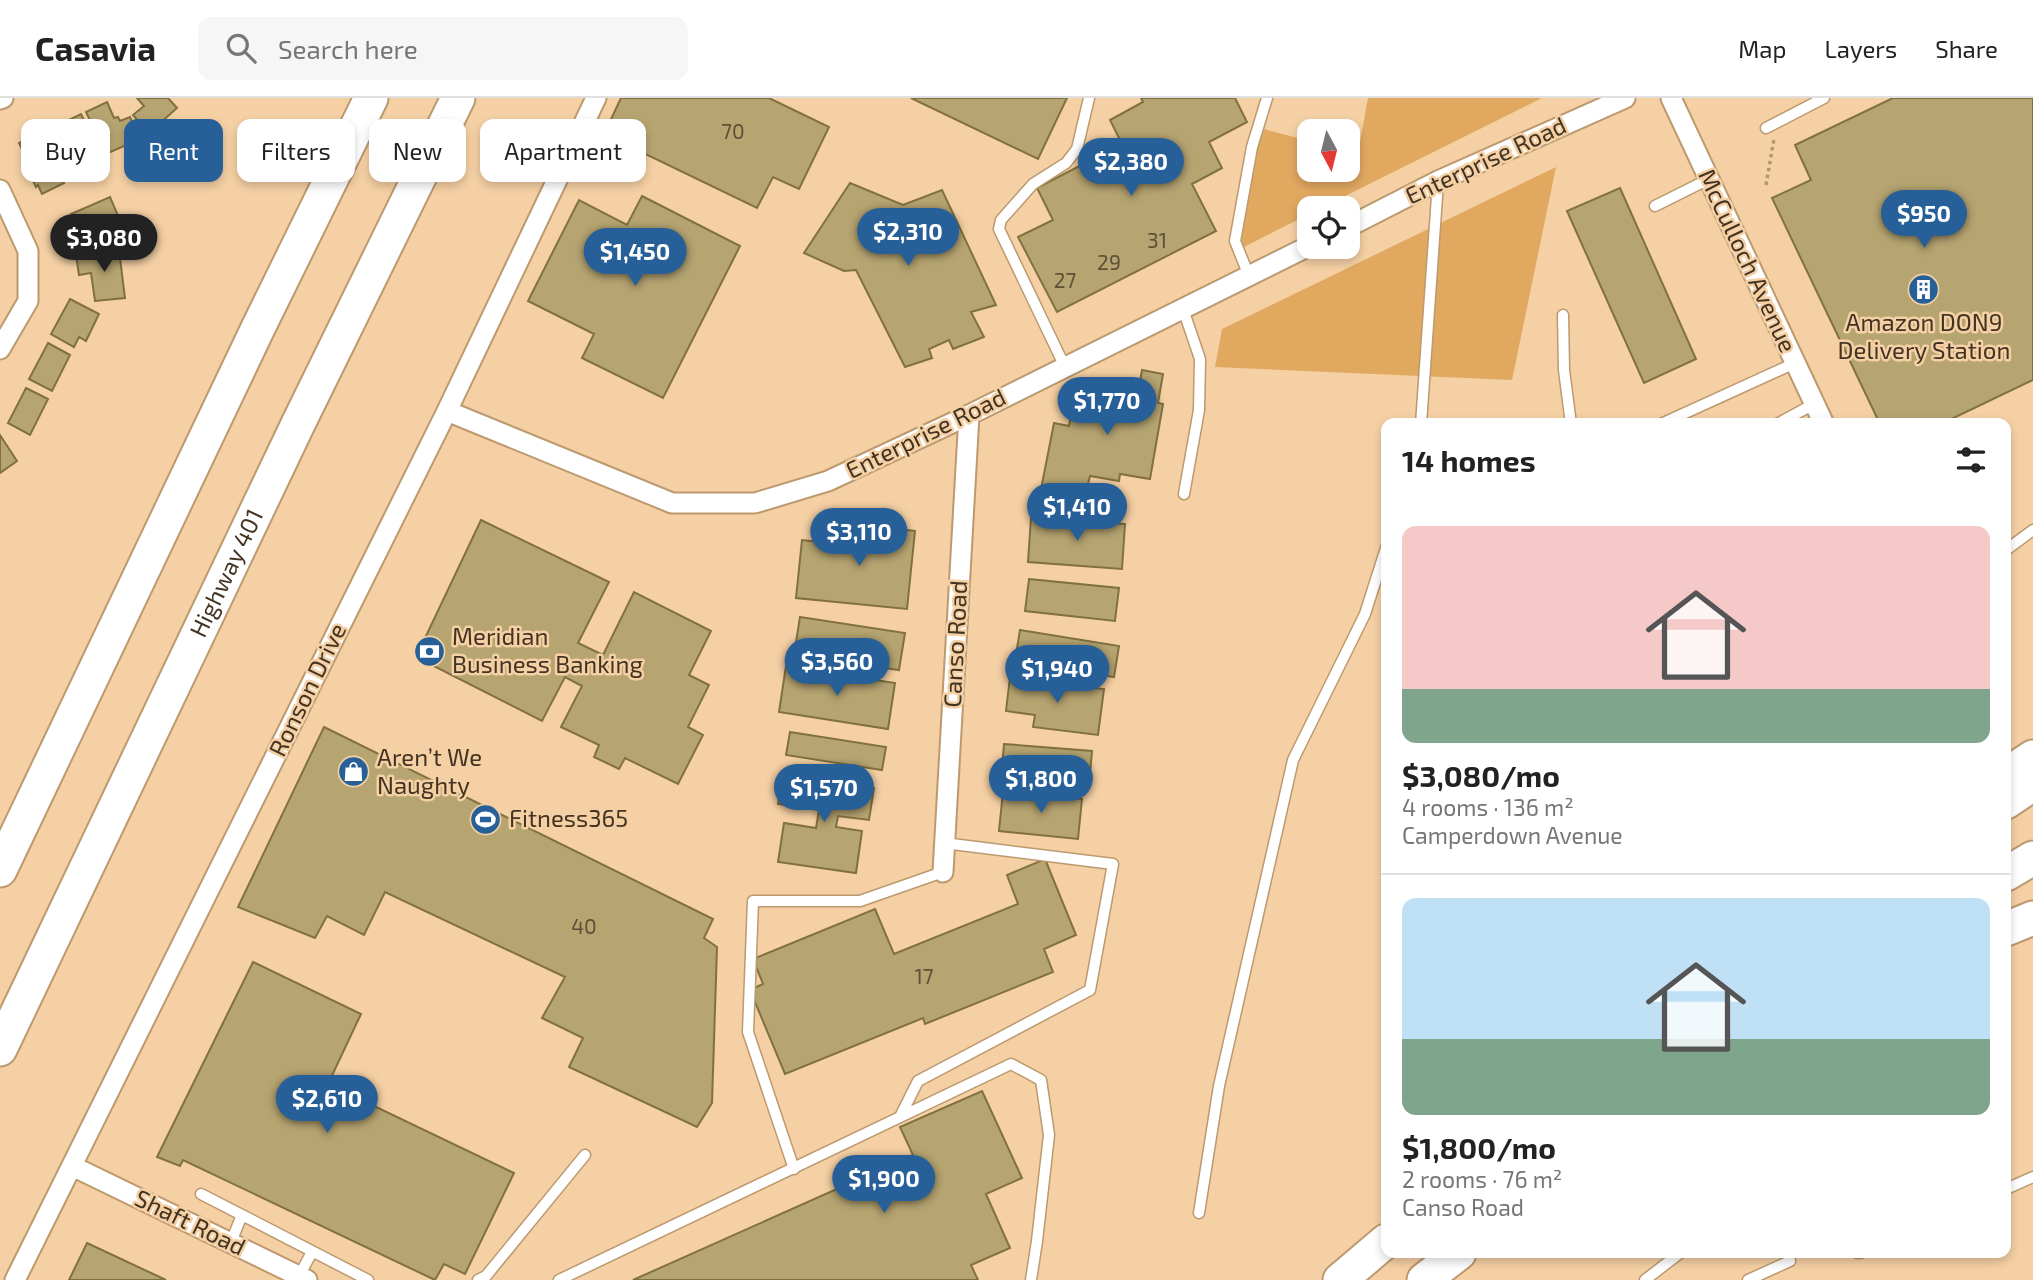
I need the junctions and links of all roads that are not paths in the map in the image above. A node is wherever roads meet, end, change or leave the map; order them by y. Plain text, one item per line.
1 (351, 98) edge
2 (371, 98) edge
3 (458, 98) edge
4 (596, 98) edge
5 (1089, 98) edge
6 (1267, 98) edge
7 (1625, 98) edge
8 (1671, 98) edge
9 (1824, 98) edge
10 (1766, 128) dead end
11 (1709, 179) junction
12 (1438, 181) junction
13 (0, 190) edge
14 (1655, 206) dead end
15 (1360, 221) edge
16 (1297, 252) edge
17 (1249, 276) junction
18 (1183, 309) junction
19 (1563, 315) dead end
20 (258, 328) junction
21 (0, 349) edge
22 (1795, 363) junction
23 (1065, 367) junction
24 (1814, 404) junction
25 (447, 411) junction
26 (969, 415) junction
27 (1421, 418) edge
28 (1570, 418) edge
29 (1674, 418) edge
30 (1788, 418) edge
31 (1821, 418) edge
32 (1184, 494) dead end
33 (2033, 530) edge
34 (2011, 546) edge
35 (1381, 564) edge
36 (2033, 757) edge
37 (2011, 772) edge
38 (2033, 784) edge
39 (2011, 799) edge
40 (944, 843) junction
41 (2033, 858) edge
42 (0, 870) edge
43 (2011, 871) edge
44 (943, 872) joint
45 (2033, 918) edge
46 (2011, 927) edge
47 (0, 1049) edge
48 (900, 1117) junction
49 (585, 1155) dead end
50 (72, 1166) junction
51 (794, 1169) junction
52 (2033, 1177) edge
53 (2011, 1187) edge
54 (201, 1194) dead end
55 (1199, 1213) dead end
56 (242, 1215) junction
57 (231, 1242) junction
58 (1381, 1245) edge
59 (313, 1252) junction
60 (1453, 1258) edge
61 (1674, 1258) edge
62 (1789, 1258) edge
63 (303, 1278) edge
64 (15, 1280) edge
65 (368, 1280) edge
66 (478, 1280) edge
67 (559, 1280) edge
68 (1031, 1280) edge
69 (1340, 1280) edge
70 (1424, 1280) edge
71 (1645, 1280) edge
72 (1748, 1280) edge

1 - 20 highway
2 - 20 highway
3 - 47 highway, Highway 401
4 - 25 street, Ronson Drive
5 - 23 lane
6 - 17 lane
7 - 12 street, Enterprise Road
8 - 11 street, McCulloch Avenue
9 - 10 lane
11 - 14 lane
11 - 22 street, McCulloch Avenue
12 - 15 street, Enterprise Road
12 - 27 lane
13 - 21 street
16 - 17 street, Enterprise Road
17 - 18 street, Enterprise Road
18 - 23 street, Enterprise Road
18 - 32 lane
19 - 28 lane
20 - 42 highway
22 - 24 street, McCulloch Avenue
22 - 29 lane
23 - 26 street, Enterprise Road
24 - 30 lane
24 - 31 street, McCulloch Avenue
25 - 26 street, Enterprise Road
25 - 50 street, Ronson Drive
26 - 40 street, Canso Road
33 - 34 lane
35 - 55 lane
36 - 37 highway
38 - 39 highway
40 - 44 street, Canso Road
40 - 48 lane
41 - 43 highway
44 - 51 lane
45 - 46 highway
48 - 51 lane
48 - 68 lane
49 - 66 lane
50 - 57 street, Shaft Road
50 - 64 street, Ronson Drive
51 - 67 lane
52 - 53 lane
54 - 56 lane
56 - 57 lane
56 - 59 lane
57 - 63 street, Shaft Road
58 - 69 highway
59 - 63 lane
59 - 65 lane
60 - 70 highway
61 - 71 lane
62 - 72 lane

